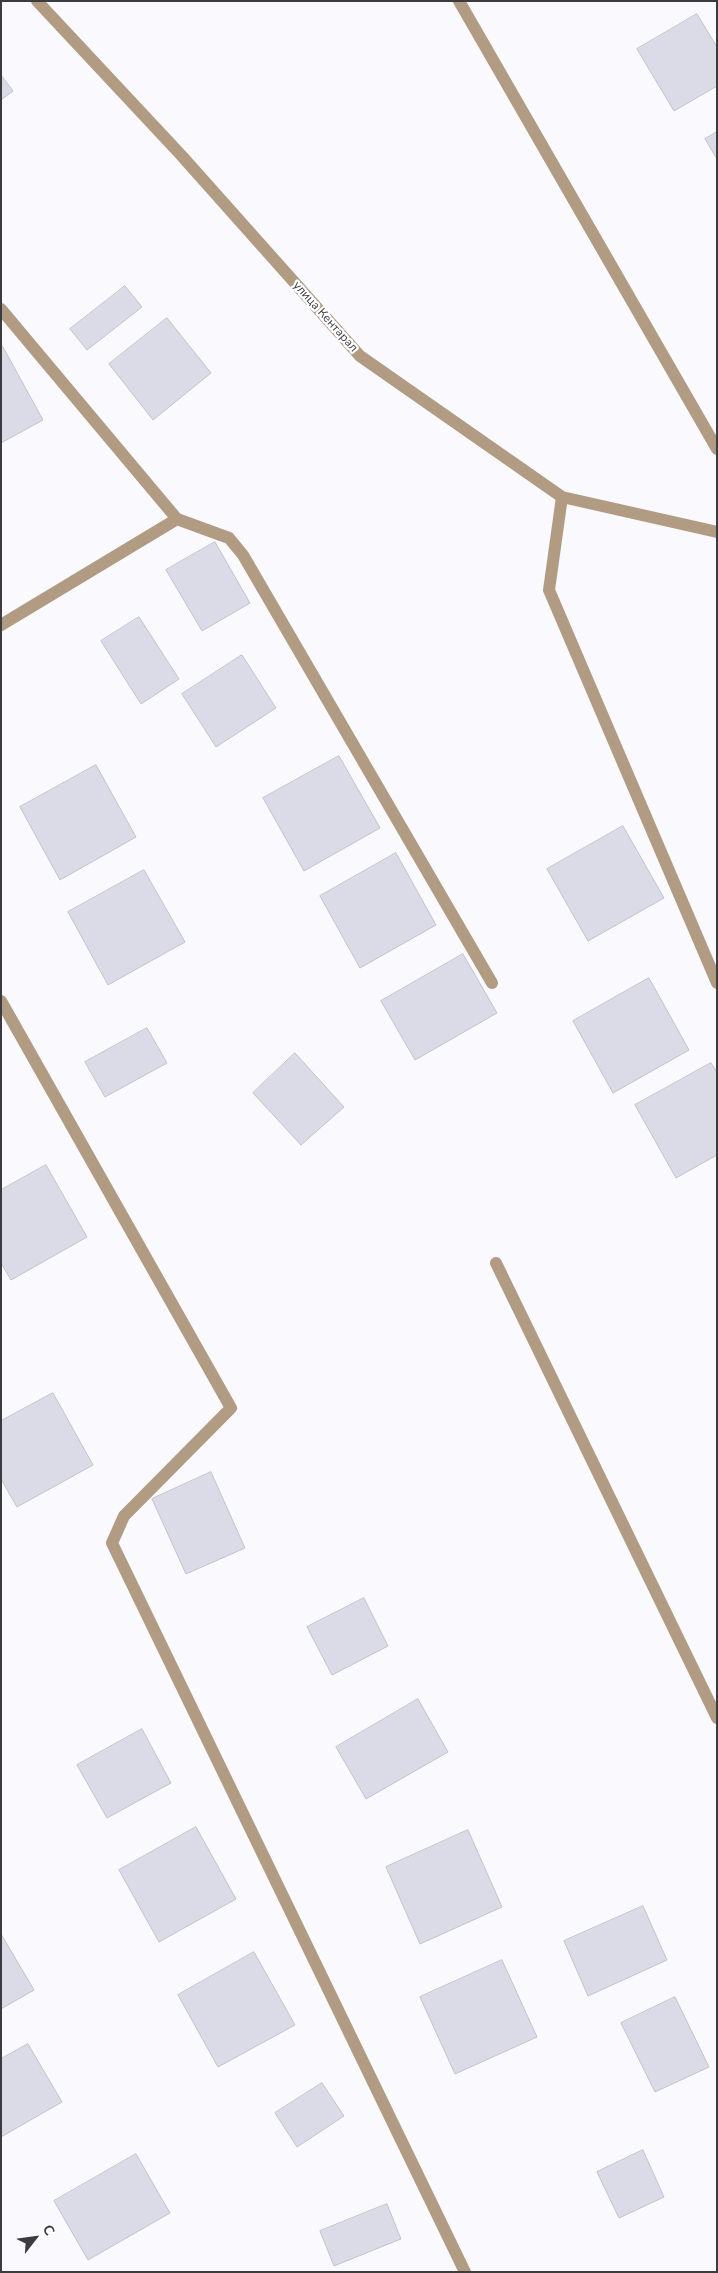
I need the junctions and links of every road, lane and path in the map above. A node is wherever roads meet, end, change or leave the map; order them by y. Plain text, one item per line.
1 (36, 1) edge
2 (459, 1) edge
3 (1, 309) edge
4 (717, 449) edge
5 (562, 497) junction
6 (177, 519) junction
7 (717, 532) edge
8 (1, 625) edge
9 (492, 983) dead end
10 (717, 983) edge
11 (1, 1001) edge
12 (496, 1262) dead end
13 (717, 1718) edge
14 (465, 2272) edge

1 - 5 street, улица Кентарал
2 - 4 street
3 - 6 street
5 - 7 street, улица Кентарал
5 - 10 street
6 - 8 street
6 - 9 street
11 - 14 street
12 - 13 street

